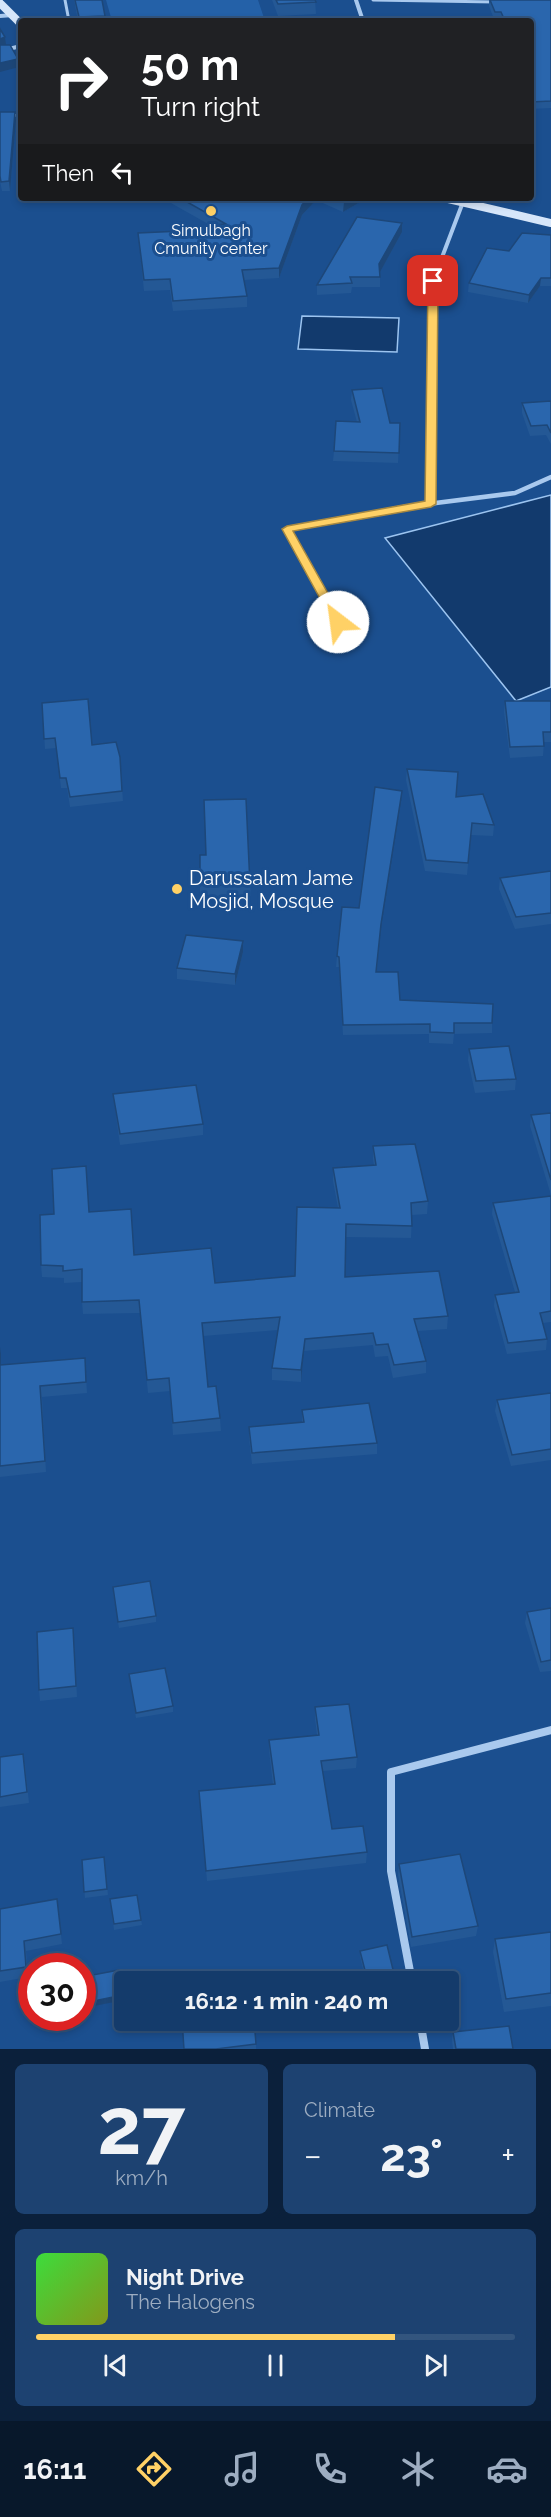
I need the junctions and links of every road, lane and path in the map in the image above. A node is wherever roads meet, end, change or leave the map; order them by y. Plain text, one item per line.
1 (65, 0) edge
2 (356, 0) edge
3 (374, 0) edge
4 (504, 2) edge
5 (0, 3) edge
6 (13, 15) junction
7 (0, 16) edge
8 (68, 18) edge
9 (362, 18) edge
10 (18, 21) edge
11 (18, 47) edge
12 (0, 51) edge
13 (18, 115) edge
14 (0, 117) edge
15 (458, 201) edge
16 (463, 202) junction
17 (551, 223) edge
18 (551, 477) edge
19 (431, 504) junction
20 (338, 622) dead end
21 (551, 1730) edge
22 (410, 1971) edge
23 (422, 2031) edge
24 (425, 2049) edge

1 - 8 street
2 - 9 street
3 - 4 street
5 - 6 main road
6 - 7 street
6 - 10 main road
11 - 12 street
13 - 14 street
15 - 16 main road
16 - 17 main road
16 - 19 street
18 - 19 street
19 - 20 street
21 - 22 street
23 - 24 street

